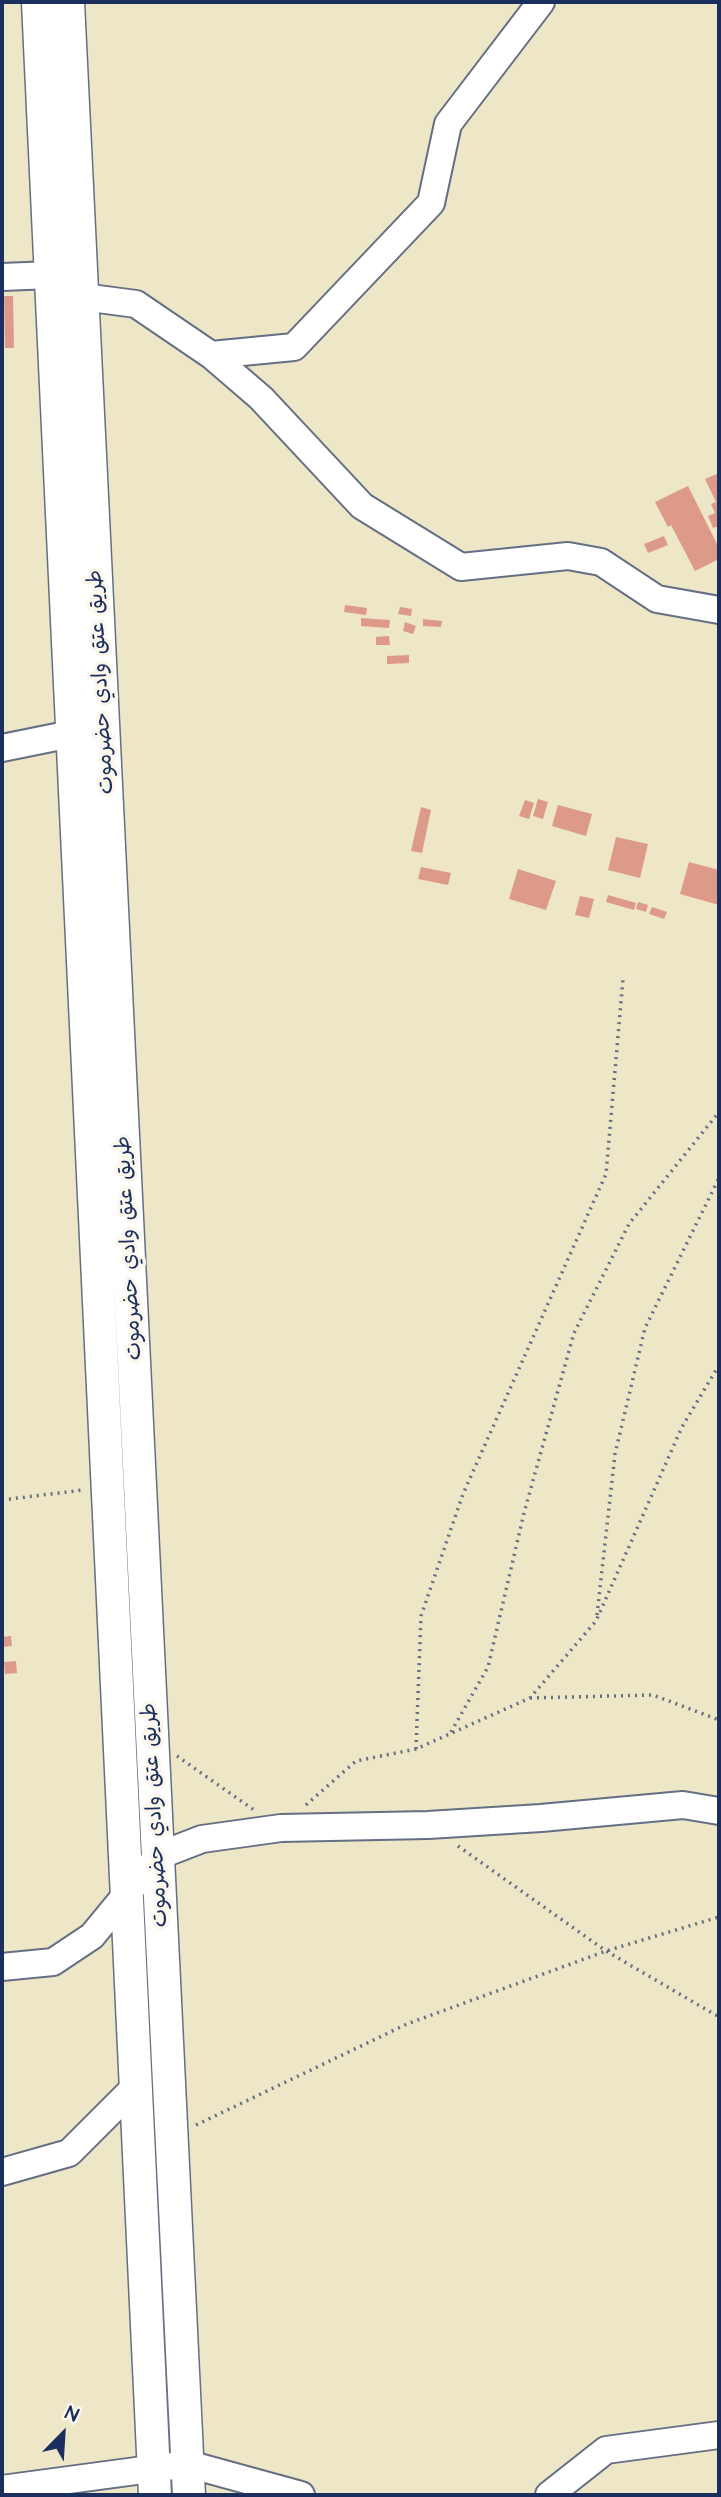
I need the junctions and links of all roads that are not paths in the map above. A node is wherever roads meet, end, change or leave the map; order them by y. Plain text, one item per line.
1 (38, 2) edge
2 (68, 2) edge
3 (541, 2) edge
4 (60, 135) junction
5 (51, 275) junction
6 (2, 277) edge
7 (83, 297) junction
8 (211, 355) junction
9 (86, 371) junction
10 (719, 610) edge
11 (71, 734) junction
12 (2, 748) edge
13 (719, 1811) edge
14 (158, 1856) junction
15 (126, 1893) junction
16 (2, 1967) edge
17 (135, 2086) junction
18 (2, 2172) edge
19 (183, 2358) junction
20 (149, 2359) junction
21 (719, 2435) edge
22 (188, 2464) junction
23 (155, 2482) edge
24 (2, 2489) edge
25 (189, 2495) edge
26 (301, 2495) edge
27 (549, 2495) edge

1 - 4 main road, طريق عتق وادي حضرموت
2 - 4 main road, طريق عتق وادي حضرموت
3 - 8 street
4 - 5 main road, طريق عتق وادي حضرموت
4 - 7 main road, طريق عتق وادي حضرموت
5 - 6 street
5 - 9 main road
5 - 11 main road, طريق عتق وادي حضرموت
7 - 8 street
7 - 9 main road, طريق عتق وادي حضرموت
8 - 10 street
9 - 14 main road, طريق عتق وادي حضرموت
11 - 12 street
11 - 15 main road, طريق عتق وادي حضرموت
13 - 14 street
14 - 15 street
14 - 19 main road, طريق عتق وادي حضرموت
15 - 16 street
15 - 17 main road, طريق عتق وادي حضرموت
17 - 18 street
17 - 20 main road, طريق عتق وادي حضرموت
19 - 20 main road
19 - 22 main road, طريق عتق وادي حضرموت
20 - 23 main road, طريق عتق وادي حضرموت
21 - 27 street
22 - 23 street
22 - 25 main road, طريق عتق وادي حضرموت
22 - 26 street
23 - 24 street

